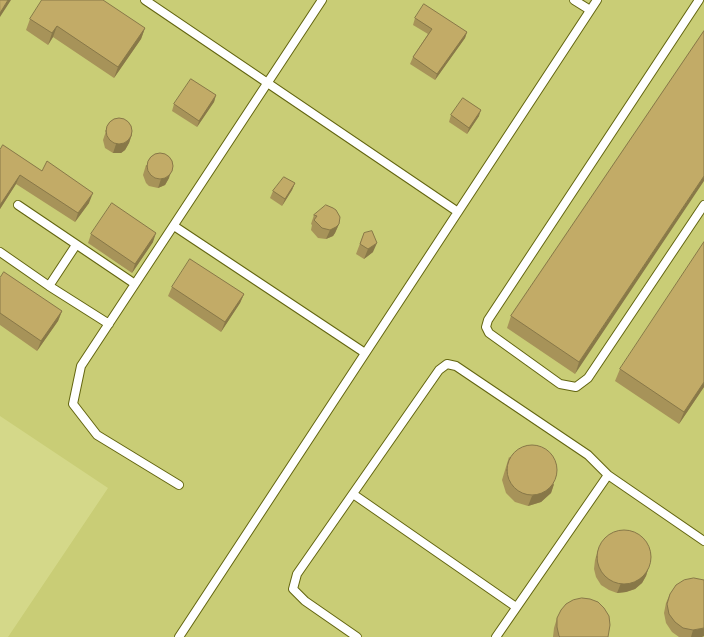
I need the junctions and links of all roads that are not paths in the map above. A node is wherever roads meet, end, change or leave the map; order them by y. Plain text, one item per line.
1 (145, 0) edge
2 (322, 0) edge
3 (574, 0) edge
4 (597, 0) edge
5 (699, 0) edge
6 (590, 10) junction
7 (268, 83) junction
8 (18, 205) dead end
9 (704, 205) edge
10 (458, 212) junction
11 (174, 226) junction
12 (76, 245) junction
13 (0, 252) edge
14 (135, 284) junction
15 (49, 286) junction
16 (109, 324) junction
17 (365, 353) junction
18 (608, 475) junction
19 (179, 485) dead end
20 (353, 494) junction
21 (704, 541) edge
22 (516, 607) junction
23 (179, 637) edge
24 (357, 637) edge
25 (496, 637) edge

1 - 7 lane
2 - 7 lane
3 - 6 lane
4 - 6 lane
5 - 9 lane
6 - 10 lane
7 - 10 lane
7 - 11 lane
8 - 12 lane
10 - 17 lane
11 - 14 lane
11 - 17 lane
12 - 14 lane
12 - 15 lane
13 - 15 lane
14 - 16 lane
15 - 16 lane
16 - 19 lane
17 - 23 lane
18 - 20 lane
18 - 21 lane
18 - 22 lane
20 - 22 lane
20 - 24 lane
22 - 25 lane

